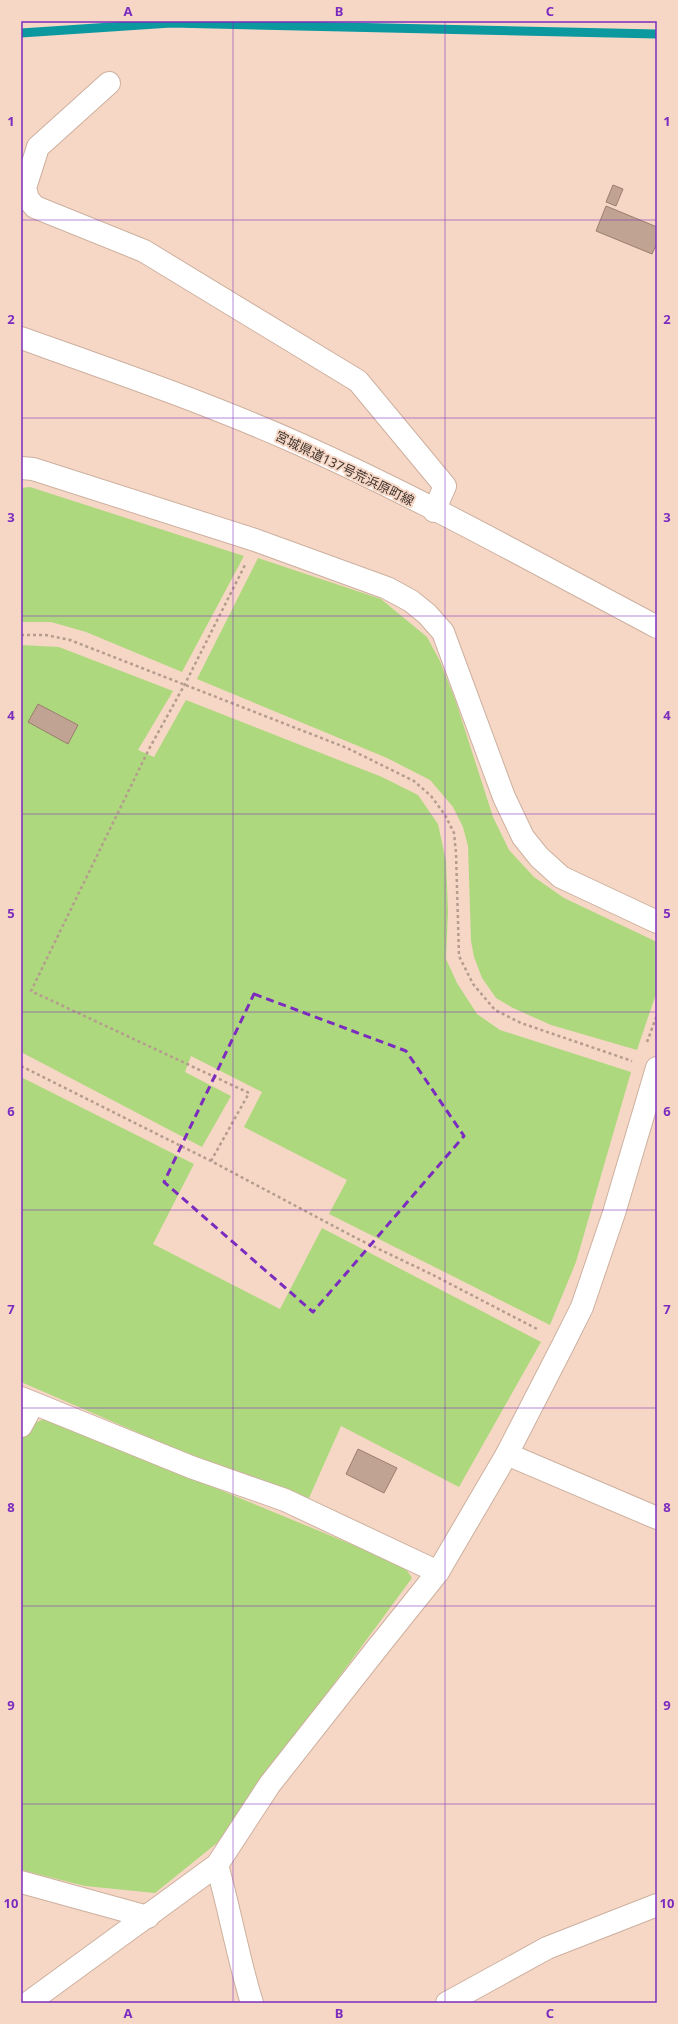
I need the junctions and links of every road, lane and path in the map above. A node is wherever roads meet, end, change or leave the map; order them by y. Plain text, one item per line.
1 (109, 83) dead end
2 (21, 338) edge
3 (21, 468) edge
4 (434, 511) junction
5 (247, 561) dead end
6 (657, 627) edge
7 (21, 635) edge
8 (185, 684) junction
9 (657, 922) edge
10 (657, 1015) edge
11 (647, 1043) dead end
12 (635, 1062) dead end
13 (21, 1066) edge
14 (657, 1068) edge
15 (211, 1161) junction
16 (541, 1332) dead end
17 (27, 1401) edge
18 (21, 1426) edge
19 (507, 1454) junction
20 (657, 1518) edge
21 (438, 1572) junction
22 (218, 1865) junction
23 (21, 1882) edge
24 (657, 1905) edge
25 (148, 1917) junction
26 (28, 2003) edge
27 (252, 2003) edge
28 (447, 2003) edge

1 - 4 street
2 - 4 street, 宮城県道137号荒浜原町線
3 - 9 street
4 - 6 street, 宮城県道137号荒浜原町線
5 - 8 path
7 - 8 path
8 - 12 path
8 - 15 path
10 - 11 path
13 - 15 path
14 - 19 street
15 - 16 path
17 - 18 street
17 - 21 street
19 - 20 street
19 - 21 street
21 - 22 street
22 - 25 street
22 - 27 street
23 - 25 street
24 - 28 street
25 - 26 street

